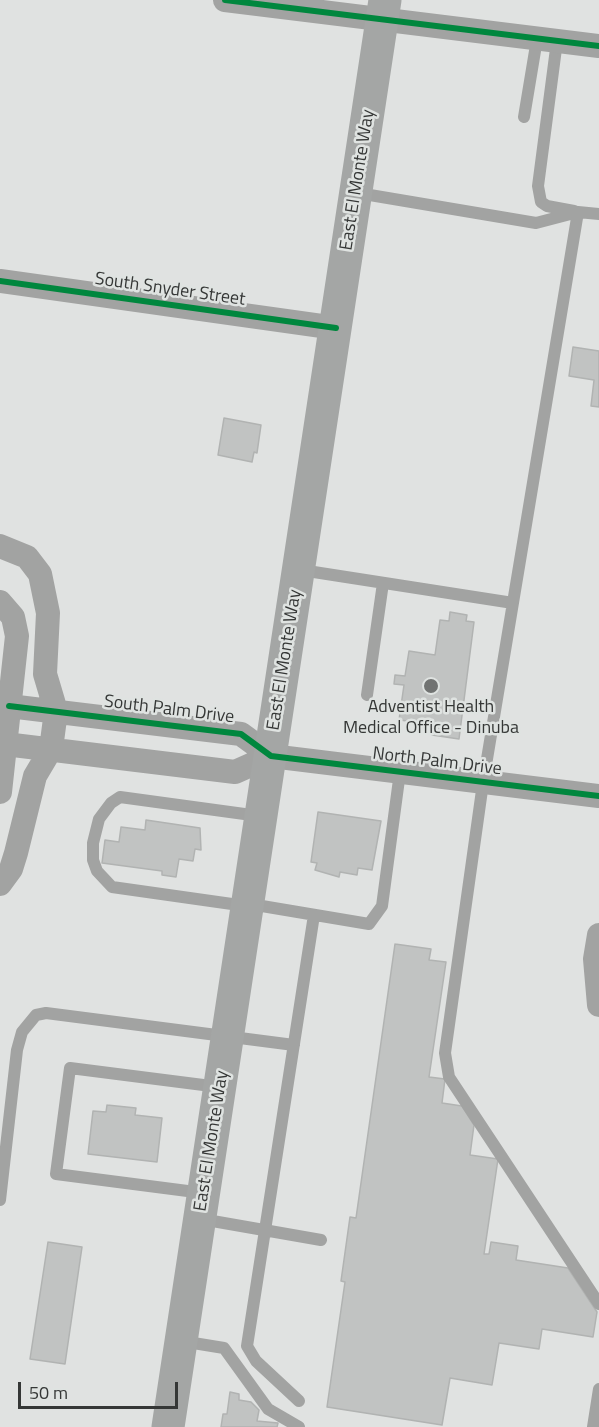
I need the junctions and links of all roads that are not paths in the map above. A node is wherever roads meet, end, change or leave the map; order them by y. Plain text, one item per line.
1 (225, 0) edge
2 (384, 10) edge
3 (548, 40) junction
4 (599, 46) edge
5 (524, 117) dead end
6 (356, 193) junction
7 (578, 212) junction
8 (599, 214) edge
9 (0, 281) edge
10 (336, 328) junction
11 (0, 546) edge
12 (299, 570) junction
13 (383, 583) junction
14 (0, 602) edge
15 (513, 603) junction
16 (367, 694) dead end
17 (9, 706) junction
18 (56, 711) junction
19 (5, 744) junction
20 (51, 749) junction
21 (271, 756) junction
22 (400, 772) junction
23 (483, 783) junction
24 (0, 792) edge
25 (599, 796) edge
26 (261, 817) junction
27 (0, 884) edge
28 (247, 905) junction
29 (314, 915) junction
30 (599, 935) edge
31 (599, 1005) edge
32 (228, 1035) junction
33 (294, 1045) junction
34 (220, 1087) junction
35 (0, 1200) edge
36 (202, 1206) junction
37 (265, 1230) junction
38 (321, 1240) dead end
39 (599, 1304) edge
40 (181, 1341) junction
41 (599, 1389) edge
42 (299, 1401) dead end
43 (168, 1427) edge
44 (299, 1427) edge
45 (593, 1427) edge

1 - 2 street
2 - 3 street
2 - 6 main road, East El Monte Way
3 - 4 street
3 - 5 lane
3 - 7 lane
6 - 7 lane
6 - 10 main road, East El Monte Way
7 - 8 lane
7 - 15 lane
9 - 10 street, South Snyder Street
10 - 12 main road, East El Monte Way
11 - 18 street
12 - 13 lane
12 - 21 main road, East El Monte Way
13 - 15 lane
13 - 16 lane
14 - 17 street
15 - 23 lane
17 - 18 street, South Palm Drive
17 - 19 street
18 - 20 street
18 - 21 street, South Palm Drive
19 - 20 street
19 - 24 street
20 - 21 street
20 - 27 street
21 - 22 street, North Palm Drive
21 - 26 main road, East El Monte Way
22 - 23 street, North Palm Drive
22 - 29 lane
23 - 25 street, North Palm Drive
23 - 39 lane
26 - 28 main road, East El Monte Way
26 - 28 lane
28 - 29 lane
28 - 32 main road, East El Monte Way
29 - 33 lane
30 - 31 street
32 - 33 lane
32 - 34 main road, East El Monte Way
32 - 35 lane
33 - 37 lane
34 - 36 main road, East El Monte Way
34 - 36 lane
36 - 37 lane
36 - 40 main road, East El Monte Way
37 - 38 lane
37 - 42 lane
40 - 43 main road, East El Monte Way
40 - 44 lane
41 - 45 lane

